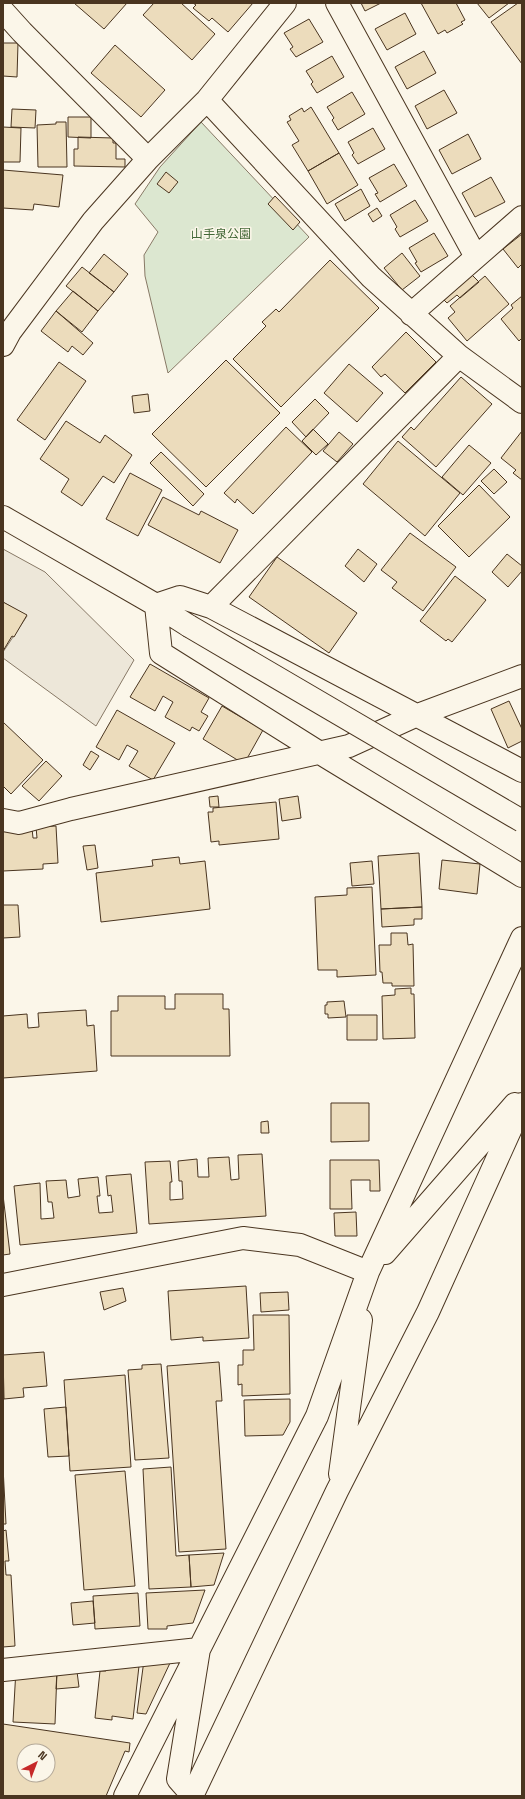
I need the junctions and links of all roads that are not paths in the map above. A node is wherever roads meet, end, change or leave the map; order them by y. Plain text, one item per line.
1 (285, 3) edge
2 (338, 3) edge
3 (3, 11) edge
4 (12, 32) edge
5 (206, 100) junction
6 (148, 159) junction
7 (522, 217) edge
8 (476, 257) junction
9 (411, 314) junction
10 (3, 345) edge
11 (459, 356) junction
12 (522, 402) edge
13 (3, 517) edge
14 (156, 605) junction
15 (211, 607) junction
16 (522, 676) edge
17 (415, 716) junction
18 (320, 753) junction
19 (522, 771) edge
20 (3, 820) edge
21 (522, 821) edge
22 (522, 876) edge
23 (522, 938) edge
24 (522, 1095) edge
25 (522, 1104) edge
26 (368, 1272) junction
27 (3, 1285) edge
28 (337, 1491) junction
29 (199, 1649) junction
30 (3, 1670) edge
31 (125, 1796) edge
32 (192, 1796) edge

1 - 5 street
2 - 8 street
3 - 4 street
4 - 6 street
5 - 6 street
5 - 9 street
6 - 10 street
7 - 8 street
8 - 9 street
9 - 11 street
11 - 12 street
11 - 15 street
13 - 14 street
14 - 15 street
14 - 18 street
14 - 21 street, bridge
15 - 17 street
16 - 17 street
17 - 18 street
17 - 19 street
18 - 20 street
18 - 22 street
23 - 26 street
24 - 26 street
25 - 28 street
26 - 27 street
26 - 28 street
26 - 29 street
28 - 32 street
29 - 30 street
29 - 31 street
29 - 32 street

